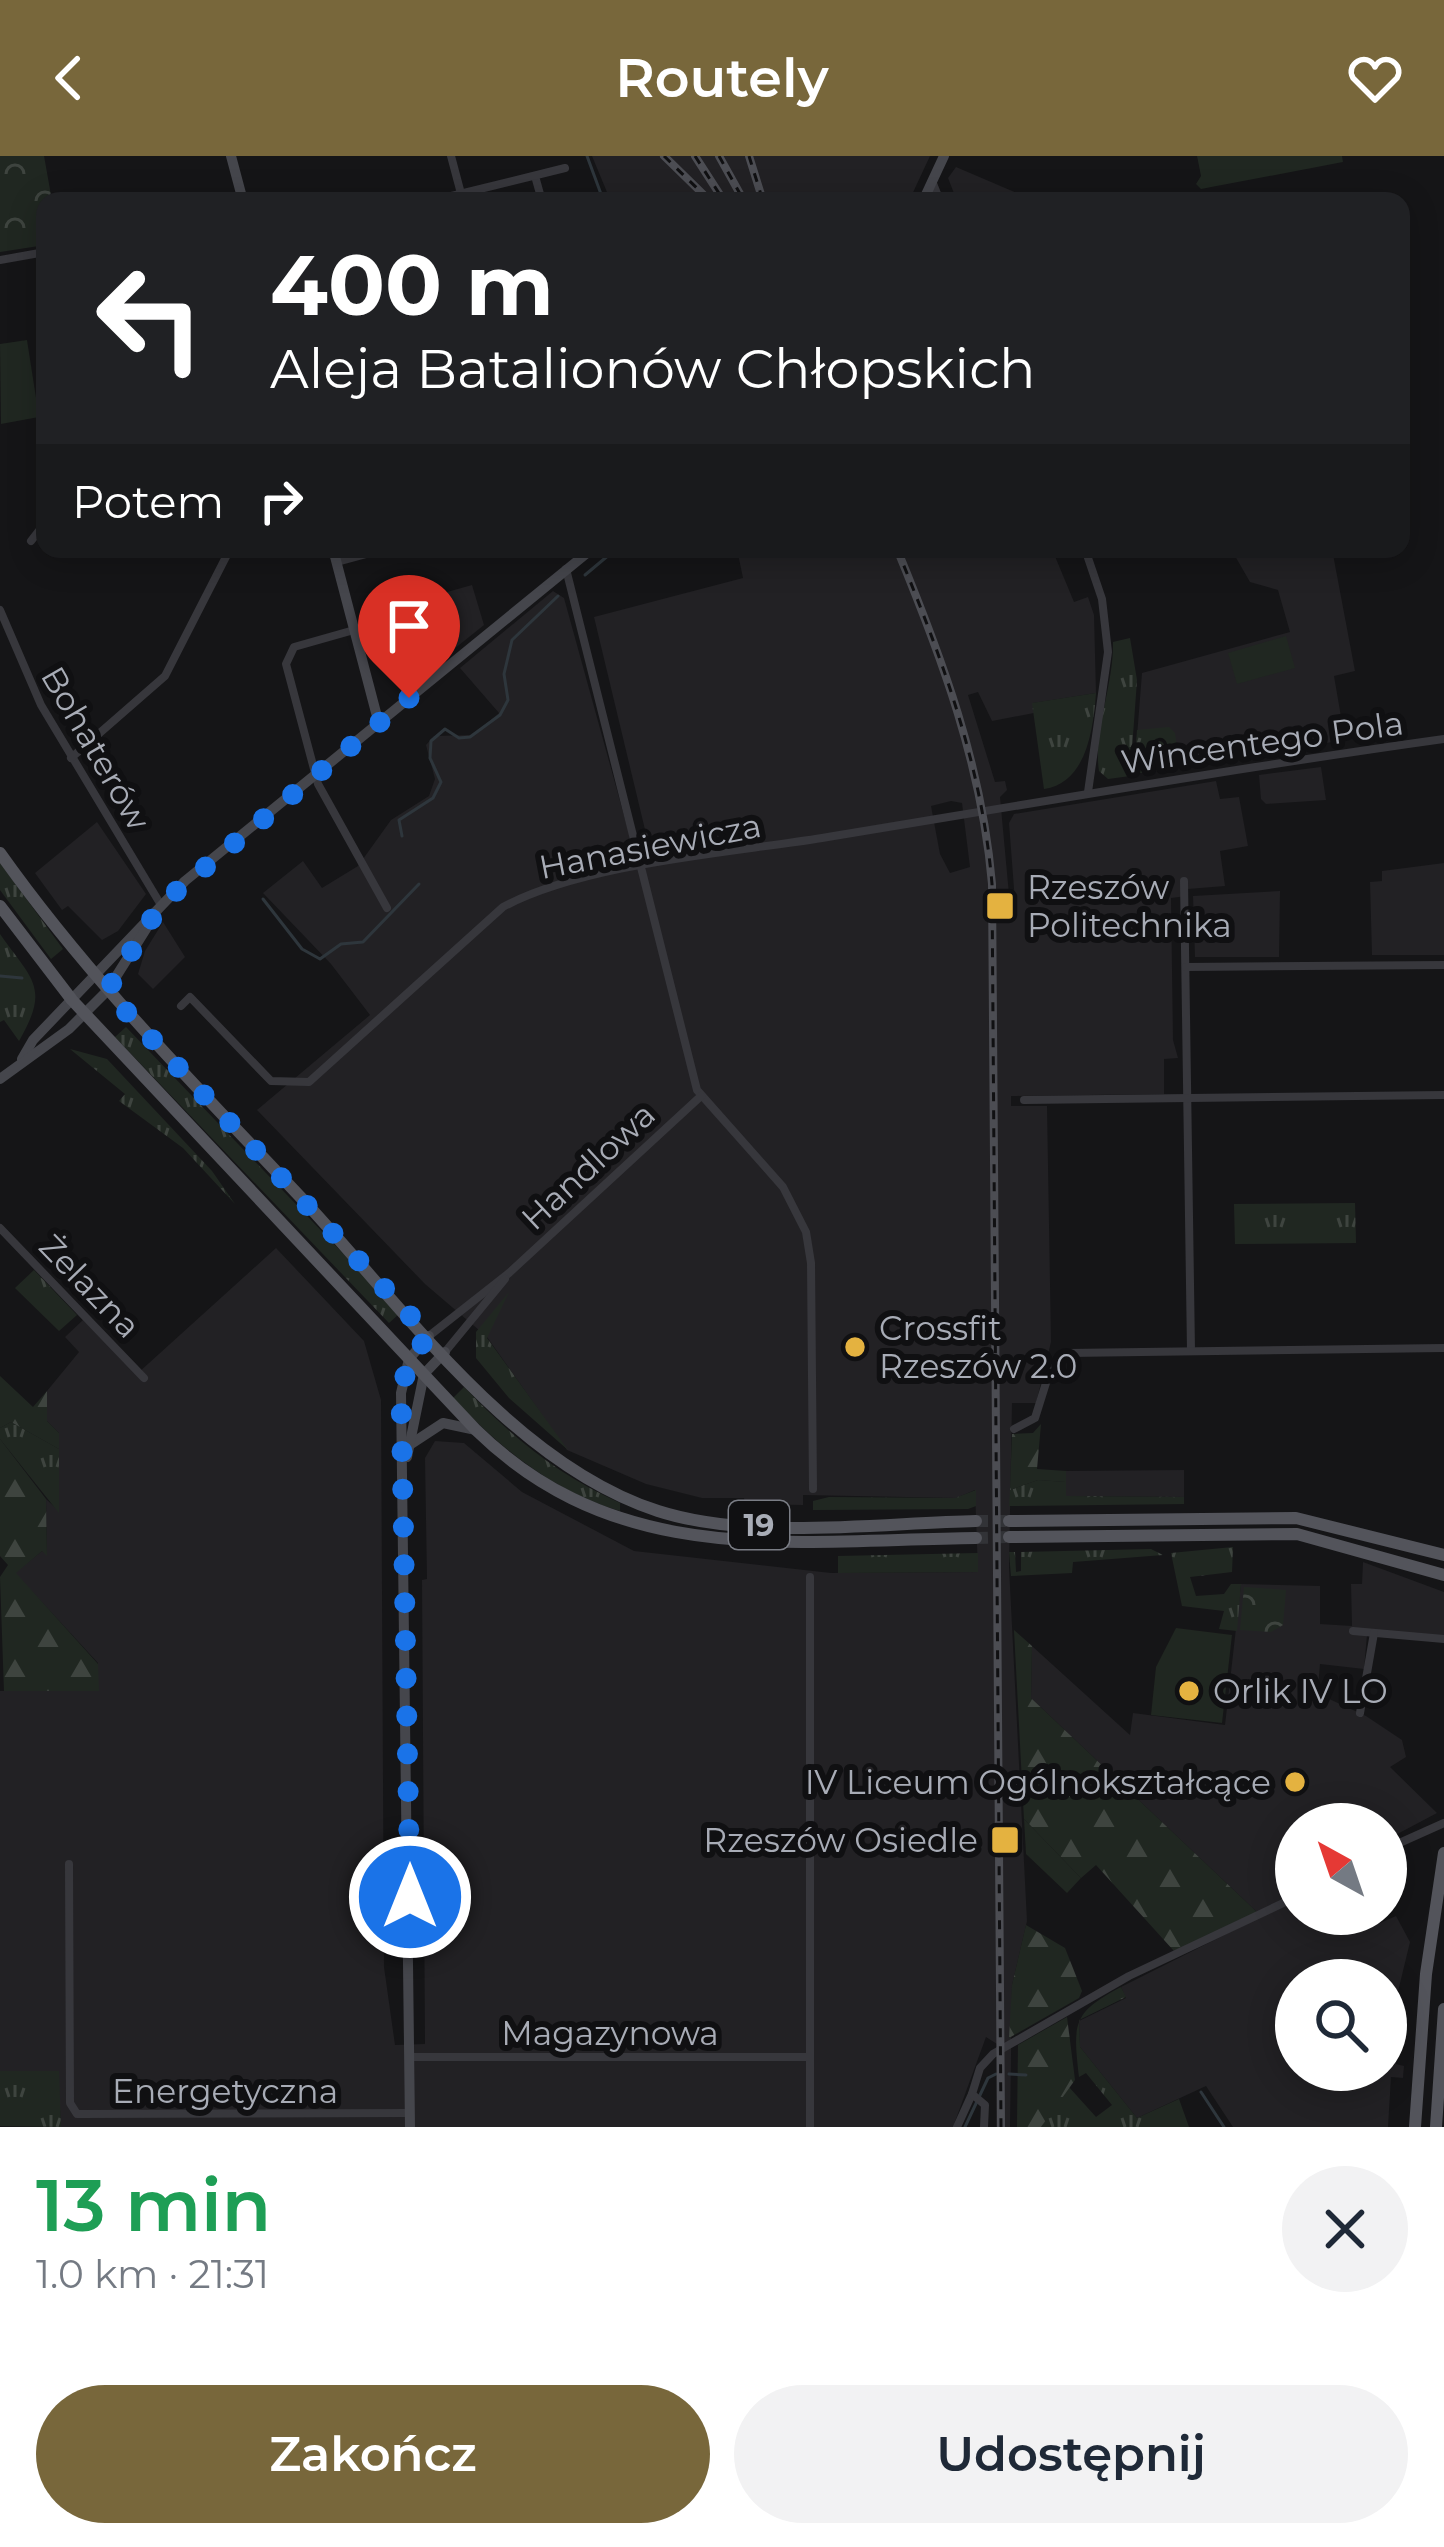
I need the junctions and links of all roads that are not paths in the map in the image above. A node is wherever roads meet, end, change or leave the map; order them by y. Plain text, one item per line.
1 (231, 156) edge
2 (451, 156) edge
3 (944, 156) edge
4 (565, 167) dead end
5 (535, 176) junction
6 (932, 181) junction
7 (241, 192) edge
8 (461, 192) edge
9 (479, 192) edge
10 (539, 192) edge
11 (927, 192) edge
12 (936, 192) edge
13 (36, 254) edge
14 (0, 260) edge
15 (36, 535) edge
16 (31, 541) dead end
17 (225, 558) edge
18 (336, 558) edge
19 (580, 558) edge
20 (1088, 558) edge
21 (566, 569) junction
22 (0, 610) edge
23 (354, 630) junction
24 (379, 724) junction
25 (1444, 739) edge
26 (71, 758) junction
27 (315, 775) junction
28 (1088, 792) junction
29 (0, 853) edge
30 (644, 867) junction
31 (1184, 881) dead end
32 (161, 904) junction
33 (0, 906) edge
34 (387, 908) dead end
35 (1444, 965) edge
36 (1186, 968) junction
37 (94, 976) junction
38 (107, 991) junction
39 (72, 1000) junction
40 (181, 1006) dead end
41 (85, 1013) junction
42 (22, 1059) junction
43 (0, 1078) edge
44 (1444, 1095) edge
45 (700, 1096) junction
46 (1189, 1099) junction
47 (1024, 1100) dead end
48 (0, 1228) edge
49 (509, 1273) junction
50 (429, 1336) junction
51 (1444, 1348) edge
52 (1191, 1351) junction
53 (445, 1352) junction
54 (409, 1359) junction
55 (424, 1374) junction
56 (144, 1378) dead end
57 (476, 1430) junction
58 (1014, 1430) dead end
59 (411, 1444) junction
60 (405, 1466) junction
61 (813, 1489) dead end
62 (1009, 1521) tunnel mouth
63 (976, 1522) tunnel mouth
64 (1009, 1537) tunnel mouth
65 (976, 1538) tunnel mouth
66 (1444, 1555) edge
67 (1444, 1575) edge
68 (810, 1576) dead end
69 (1353, 1631) dead end
70 (1374, 1633) junction
71 (1444, 1639) edge
72 (1360, 1714) dead end
73 (1444, 1823) edge
74 (1407, 1840) edge
75 (1444, 1853) edge
76 (69, 1864) dead end
77 (1275, 1907) edge
78 (1439, 1910) edge
79 (1444, 2009) edge
80 (410, 2057) junction
81 (809, 2057) junction
82 (976, 2096) junction
83 (410, 2120) edge
84 (809, 2127) edge
85 (957, 2127) edge
86 (984, 2127) edge
87 (1415, 2127) edge
88 (1436, 2127) edge

1 - 7 street
2 - 8 street
3 - 6 street
4 - 5 street
5 - 9 street
5 - 10 street
6 - 11 street
6 - 12 street
13 - 14 street
15 - 16 street
17 - 26 street
18 - 23 street
19 - 21 street
20 - 28 street
21 - 24 street
21 - 30 street
22 - 26 street, Bohaterów
23 - 24 street
23 - 27 street
24 - 27 street
25 - 28 street, Wincentego Pola
26 - 32 street, Bohaterów
27 - 32 street
27 - 34 street
28 - 30 street, Hanasiewicza
29 - 37 main road, 19
30 - 40 street, Hanasiewicza
30 - 45 street
31 - 36 street
32 - 37 street
32 - 38 street
33 - 39 main road, 19
35 - 36 street
36 - 46 street
37 - 38 main road, 19
37 - 39 street
38 - 41 street
38 - 50 main road, 19
39 - 41 main road, 19
39 - 42 street
41 - 42 street
41 - 54 main road, 19
42 - 43 street
44 - 46 street
45 - 49 street, Handlowa
45 - 61 street
46 - 47 street
46 - 52 street
48 - 56 street, Żelazna
49 - 50 street, Handlowa
49 - 53 street, Handlowa
50 - 53 main road, 19
50 - 54 street
51 - 52 street
52 - 58 street
53 - 55 street
53 - 63 main road, 19
54 - 55 main road, 19
54 - 60 street
55 - 57 main road, 19
55 - 59 street
57 - 59 street
57 - 65 main road, 19
59 - 60 street
60 - 80 street
62 - 66 main road
64 - 67 main road
68 - 81 street
69 - 70 street
70 - 71 street
70 - 72 street
73 - 74 street
75 - 78 main road
76 - 83 street, Energetyczna
77 - 82 street
78 - 87 main road
79 - 88 main road
80 - 81 street, Magazynowa
80 - 83 street
81 - 84 street
82 - 85 street
82 - 86 street

